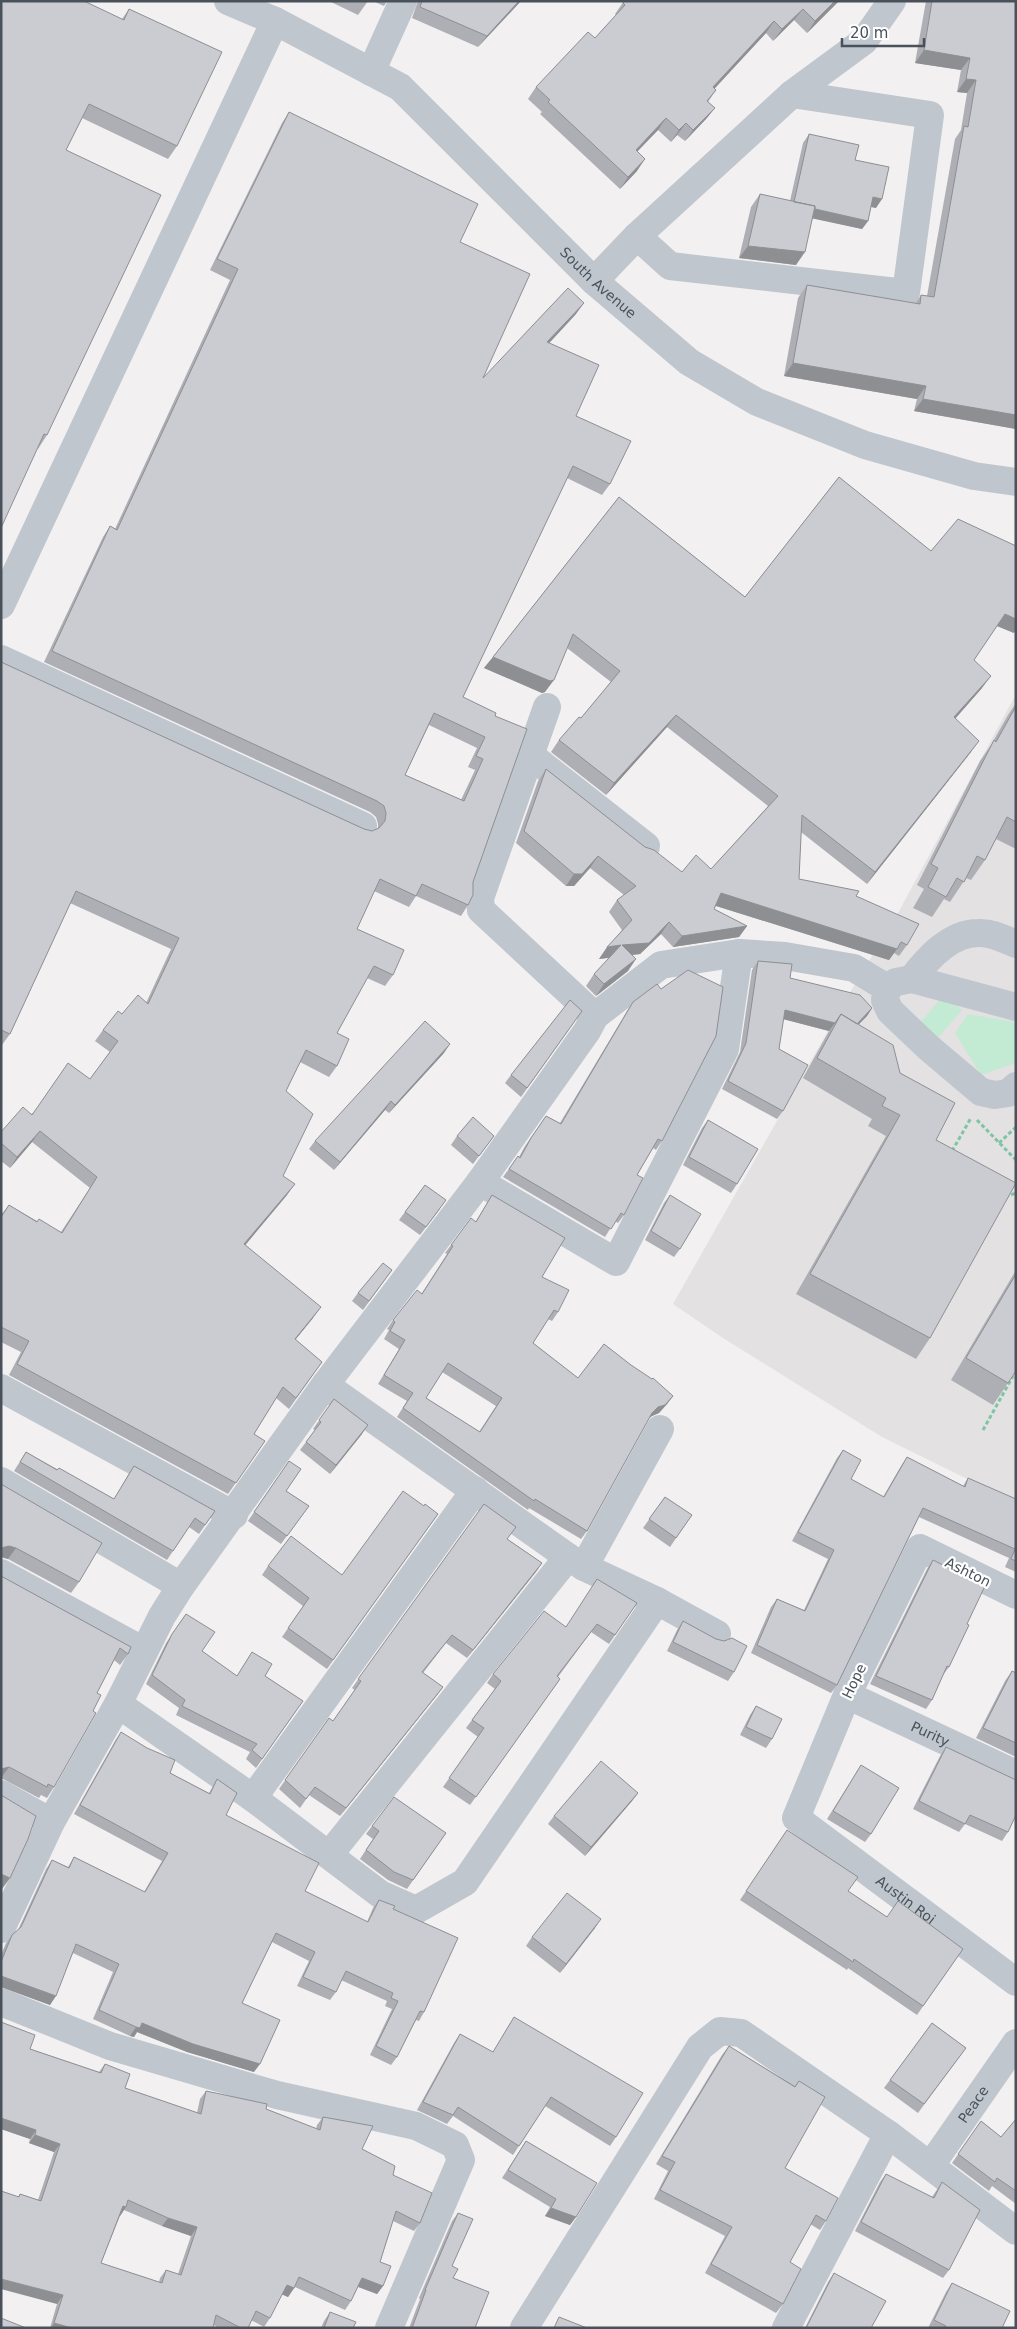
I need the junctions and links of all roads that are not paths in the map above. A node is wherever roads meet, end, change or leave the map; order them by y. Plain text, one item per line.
1 (228, 1) edge
2 (403, 1) edge
3 (892, 1) edge
4 (275, 21) junction
5 (371, 72) junction
6 (792, 94) junction
7 (637, 236) junction
8 (594, 281) junction
9 (1016, 482) edge
10 (1, 605) edge
11 (1, 659) edge
12 (547, 707) dead end
13 (530, 756) junction
14 (362, 826) edge
15 (646, 846) edge
16 (1016, 944) edge
17 (739, 953) junction
18 (900, 983) junction
19 (1016, 1007) edge
20 (595, 1016) junction
21 (1016, 1086) edge
22 (480, 1182) junction
23 (325, 1385) junction
24 (1, 1388) edge
25 (660, 1429) dead end
26 (1, 1480) edge
27 (475, 1490) junction
28 (234, 1514) junction
29 (920, 1548) joint
30 (576, 1562) junction
31 (1, 1573) edge
32 (181, 1586) junction
33 (1016, 1595) edge
34 (657, 1601) junction
35 (717, 1634) dead end
36 (144, 1651) junction
37 (847, 1695) junction
38 (118, 1704) junction
39 (1016, 1774) edge
40 (1, 1794) edge
41 (253, 1798) junction
42 (796, 1818) joint
43 (51, 1822) junction
44 (330, 1855) junction
45 (1, 1929) edge
46 (1016, 1982) edge
47 (1, 2002) edge
48 (1016, 2043) edge
49 (888, 2134) junction
50 (930, 2165) junction
51 (1016, 2231) edge
52 (389, 2328) edge
53 (524, 2328) edge
54 (786, 2328) edge

1 - 4 street, South Avenue
2 - 5 street
3 - 6 street
4 - 5 street, South Avenue
4 - 10 street
5 - 8 street, South Avenue
6 - 7 street
6 - 7 street
7 - 8 street
8 - 9 street, South Avenue
11 - 14 street
12 - 13 street
13 - 15 street
13 - 20 street
16 - 18 street
17 - 18 street
17 - 20 street
17 - 22 street
18 - 19 street
18 - 21 street
20 - 22 street
22 - 23 street
23 - 27 street
23 - 28 street
24 - 28 street
25 - 30 street
26 - 32 street
27 - 30 street
27 - 41 street
28 - 32 street
29 - 33 street, Ashton
29 - 37 street, Hope
30 - 34 street
30 - 44 street
31 - 36 street
32 - 36 street
34 - 35 street
34 - 44 street
36 - 38 street
37 - 39 street, Purity
37 - 42 street, Hope
38 - 41 street
38 - 43 street
40 - 43 street
41 - 44 street
42 - 46 street, Austin Roi
43 - 45 street
47 - 52 street
48 - 50 street, Peace
49 - 50 street
49 - 53 street
49 - 54 street
50 - 51 street

